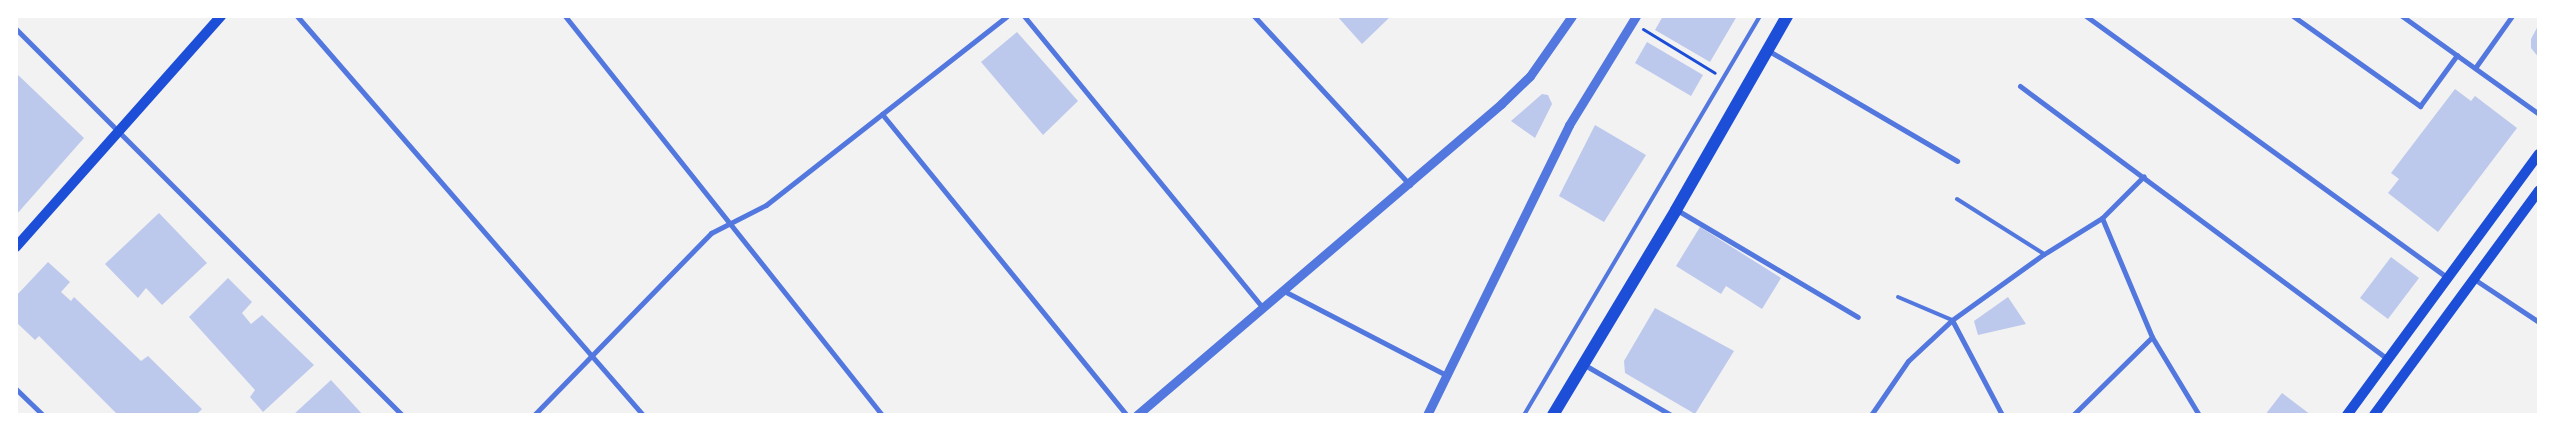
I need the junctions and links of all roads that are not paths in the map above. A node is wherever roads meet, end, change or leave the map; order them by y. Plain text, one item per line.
1 (220, 16) edge
2 (297, 16) edge
3 (564, 16) edge
4 (1007, 16) edge
5 (1024, 16) edge
6 (1254, 16) edge
7 (1572, 16) edge
8 (1760, 16) edge
9 (1787, 16) edge
10 (2086, 16) edge
11 (2293, 16) edge
12 (2402, 16) edge
13 (2512, 16) edge
14 (1634, 19) edge
15 (16, 29) edge
16 (1766, 49) junction
17 (2457, 56) junction
18 (2474, 68) junction
19 (2020, 86) dead end
20 (882, 114) junction
21 (2539, 114) edge
22 (119, 131) junction
23 (2539, 154) edge
24 (1957, 161) dead end
25 (2144, 176) junction
26 (1410, 184) junction
27 (2539, 190) edge
28 (1957, 199) dead end
29 (1676, 210) junction
30 (2102, 218) junction
31 (729, 225) junction
32 (16, 247) edge
33 (2044, 254) junction
34 (2448, 278) junction
35 (2474, 279) junction
36 (1284, 291) junction
37 (1898, 296) dead end
38 (1263, 309) junction
39 (1858, 317) dead end
40 (1952, 320) junction
41 (2539, 322) edge
42 (2152, 336) junction
43 (591, 355) junction
44 (2387, 359) junction
45 (1583, 363) junction
46 (1446, 375) junction
47 (16, 389) edge
48 (2077, 409) junction
49 (43, 415) edge
50 (402, 415) edge
51 (534, 415) edge
52 (643, 415) edge
53 (882, 415) edge
54 (1127, 415) edge
55 (1138, 415) edge
56 (1427, 415) edge
57 (1524, 415) edge
58 (1553, 415) edge
59 (1670, 415) edge
60 (1871, 415) edge
61 (2002, 415) edge
62 (2073, 415) edge
63 (2081, 415) edge
64 (2199, 415) edge
65 (2347, 415) edge
66 (2374, 415) edge

1 - 22 main road
2 - 43 street
3 - 31 street
4 - 20 street
5 - 38 street
6 - 26 street
7 - 26 street
8 - 57 lane
9 - 16 main road
10 - 34 street
11 - 17 street
12 - 17 street
13 - 18 street
14 - 46 street
15 - 22 street
16 - 24 street
16 - 29 main road
17 - 18 street
18 - 21 street
19 - 25 street
20 - 31 street
20 - 54 street
22 - 32 main road
22 - 50 street
23 - 34 main road
25 - 30 street
25 - 44 street
26 - 36 street
27 - 35 main road
28 - 33 lane
29 - 39 street
29 - 45 main road
30 - 33 street
30 - 42 street
31 - 43 street
31 - 53 street
33 - 40 street
34 - 44 main road
35 - 41 street
35 - 66 main road
36 - 38 street
36 - 46 street
37 - 40 lane
38 - 55 street
40 - 60 street
40 - 61 street
42 - 48 street
42 - 64 street
43 - 51 street
43 - 52 street
44 - 65 main road
45 - 58 main road
45 - 59 street
46 - 56 street
47 - 49 street
48 - 62 street
48 - 63 street

